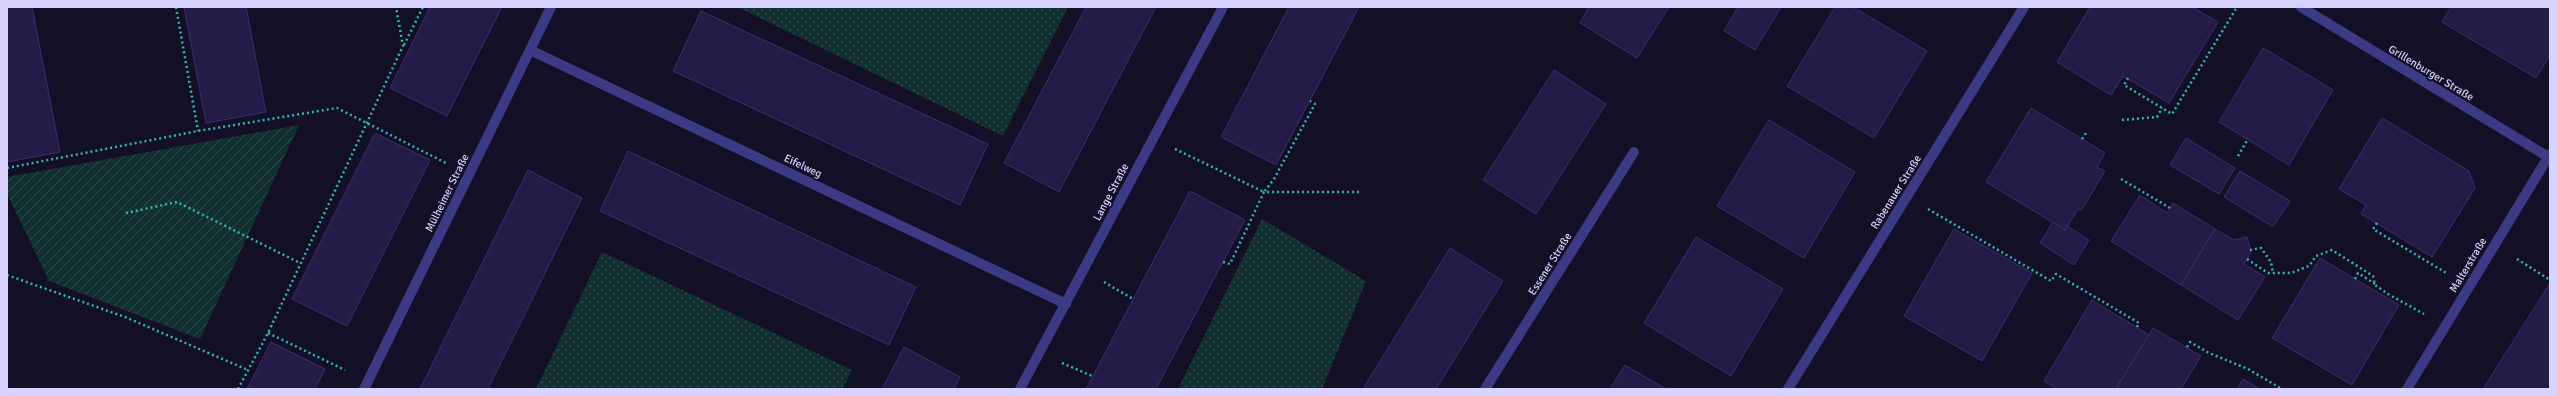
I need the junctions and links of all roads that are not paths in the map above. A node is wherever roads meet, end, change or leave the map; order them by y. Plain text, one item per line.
1 (551, 7) edge
2 (1223, 7) edge
3 (2024, 7) edge
4 (2301, 7) edge
5 (530, 50) junction
6 (1634, 152) dead end
7 (2549, 156) edge
8 (1066, 304) junction
9 (366, 385) edge
10 (1020, 389) edge
11 (1485, 389) edge
12 (1788, 389) edge
13 (2406, 389) edge

1 - 5 street, Mülheimer Straße
2 - 8 street, Lange Straße
3 - 12 street, Rabenauer Straße
4 - 7 street, Grillenburger Straße
5 - 8 street, Eifelweg
5 - 9 street, Mülheimer Straße
6 - 11 street, Essener Straße
7 - 13 street, Malterstraße
8 - 10 street, Lange Straße

